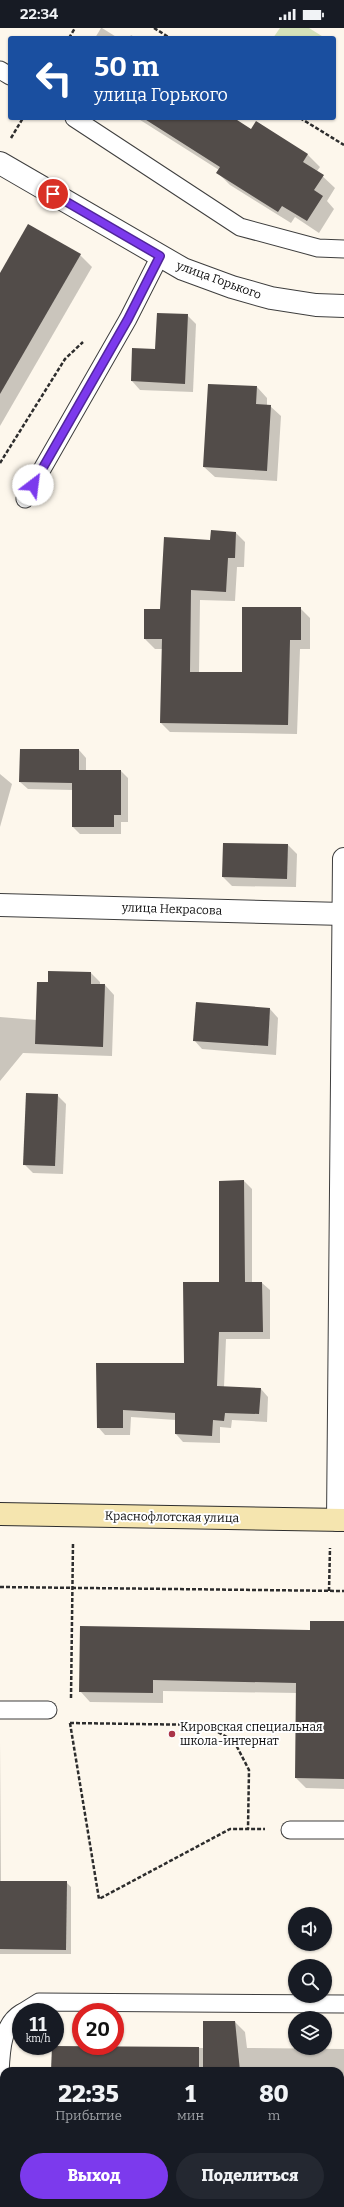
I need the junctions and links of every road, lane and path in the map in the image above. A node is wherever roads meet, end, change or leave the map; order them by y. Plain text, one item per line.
1 (154, 28) edge
2 (167, 36) edge
3 (77, 120) edge
4 (303, 120) edge
5 (344, 145) edge
6 (0, 163) edge
7 (344, 249) edge
8 (160, 256) junction
9 (344, 306) edge
10 (88, 338) dead end
11 (0, 463) edge
12 (26, 499) dead end
13 (344, 859) edge
14 (0, 904) edge
15 (343, 914) edge
16 (0, 1514) edge
17 (341, 1520) edge
18 (73, 1539) dead end
19 (330, 1546) dead end
20 (0, 1587) edge
21 (72, 1588) junction
22 (329, 1591) junction
23 (344, 1591) edge
24 (71, 1699) dead end
25 (0, 1710) edge
26 (48, 1710) joint
27 (70, 1715) dead end
28 (70, 1723) junction
29 (248, 1829) junction
30 (290, 1830) joint
31 (344, 1830) edge
32 (37, 2003) edge
33 (344, 2004) edge
34 (12, 2020) edge
35 (0, 2067) edge

1 - 2 path
3 - 7 lane
4 - 5 path
6 - 8 street, улица Горького
8 - 9 street, улица Горького
8 - 12 lane
10 - 11 path
13 - 15 street
14 - 15 street, улица Некрасова
15 - 17 street
16 - 17 street, Краснофлотская улица
18 - 21 path
19 - 22 path
20 - 21 path
21 - 22 path
21 - 24 path
22 - 23 path
25 - 26 lane
26 - 28 path
27 - 28 path
28 - 29 path
28 - 29 path
29 - 30 path
30 - 31 lane
32 - 33 lane
34 - 35 lane

